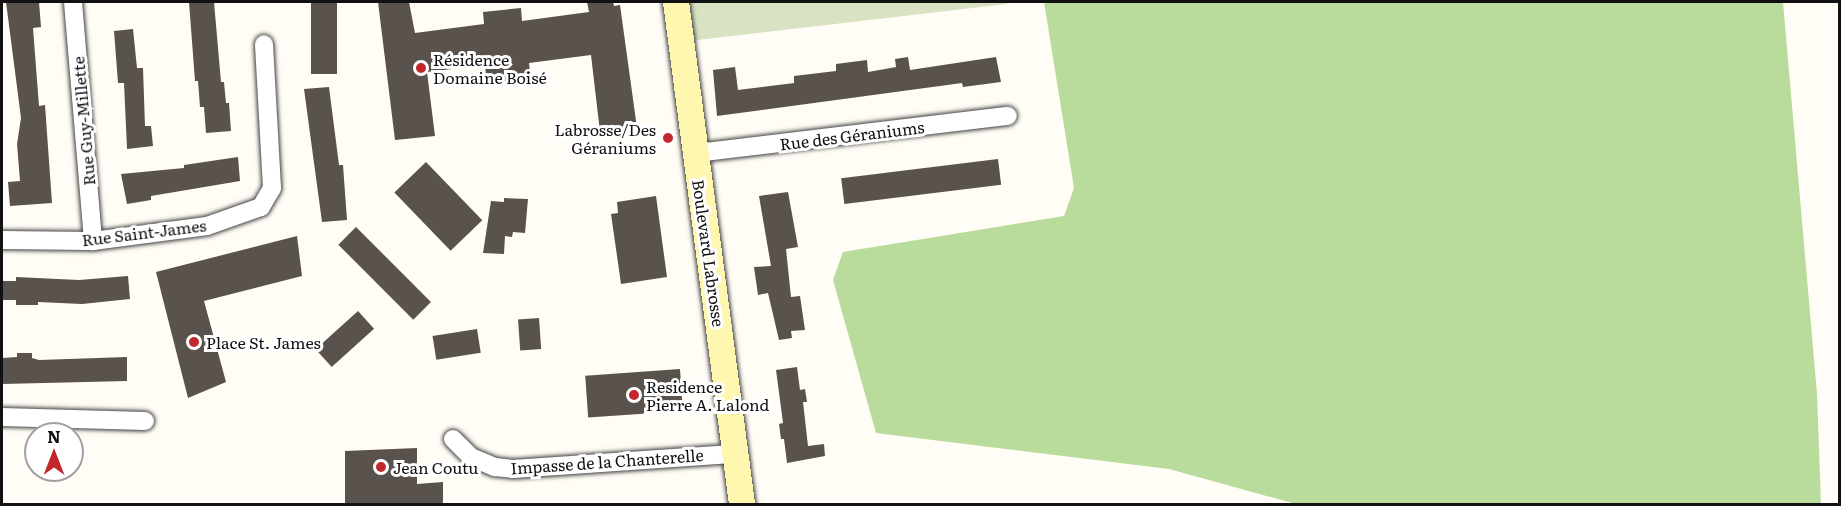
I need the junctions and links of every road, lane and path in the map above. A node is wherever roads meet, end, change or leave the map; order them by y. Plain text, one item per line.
1 (73, 2) edge
2 (676, 2) edge
3 (264, 44) dead end
4 (1008, 116) dead end
5 (696, 153) junction
6 (2, 240) edge
7 (93, 241) junction
8 (2, 417) edge
9 (145, 421) dead end
10 (453, 439) dead end
11 (735, 454) junction
12 (742, 504) edge

1 - 7 street, Rue Guy-Millette
2 - 5 main road, Boulevard Labrosse
3 - 7 street, Rue Saint-James
4 - 5 street, Rue des Géraniums
5 - 11 main road, Boulevard Labrosse
6 - 7 street, Rue Saint-James
8 - 9 street
10 - 11 street, Impasse de la Chanterelle
11 - 12 main road, Boulevard Labrosse

